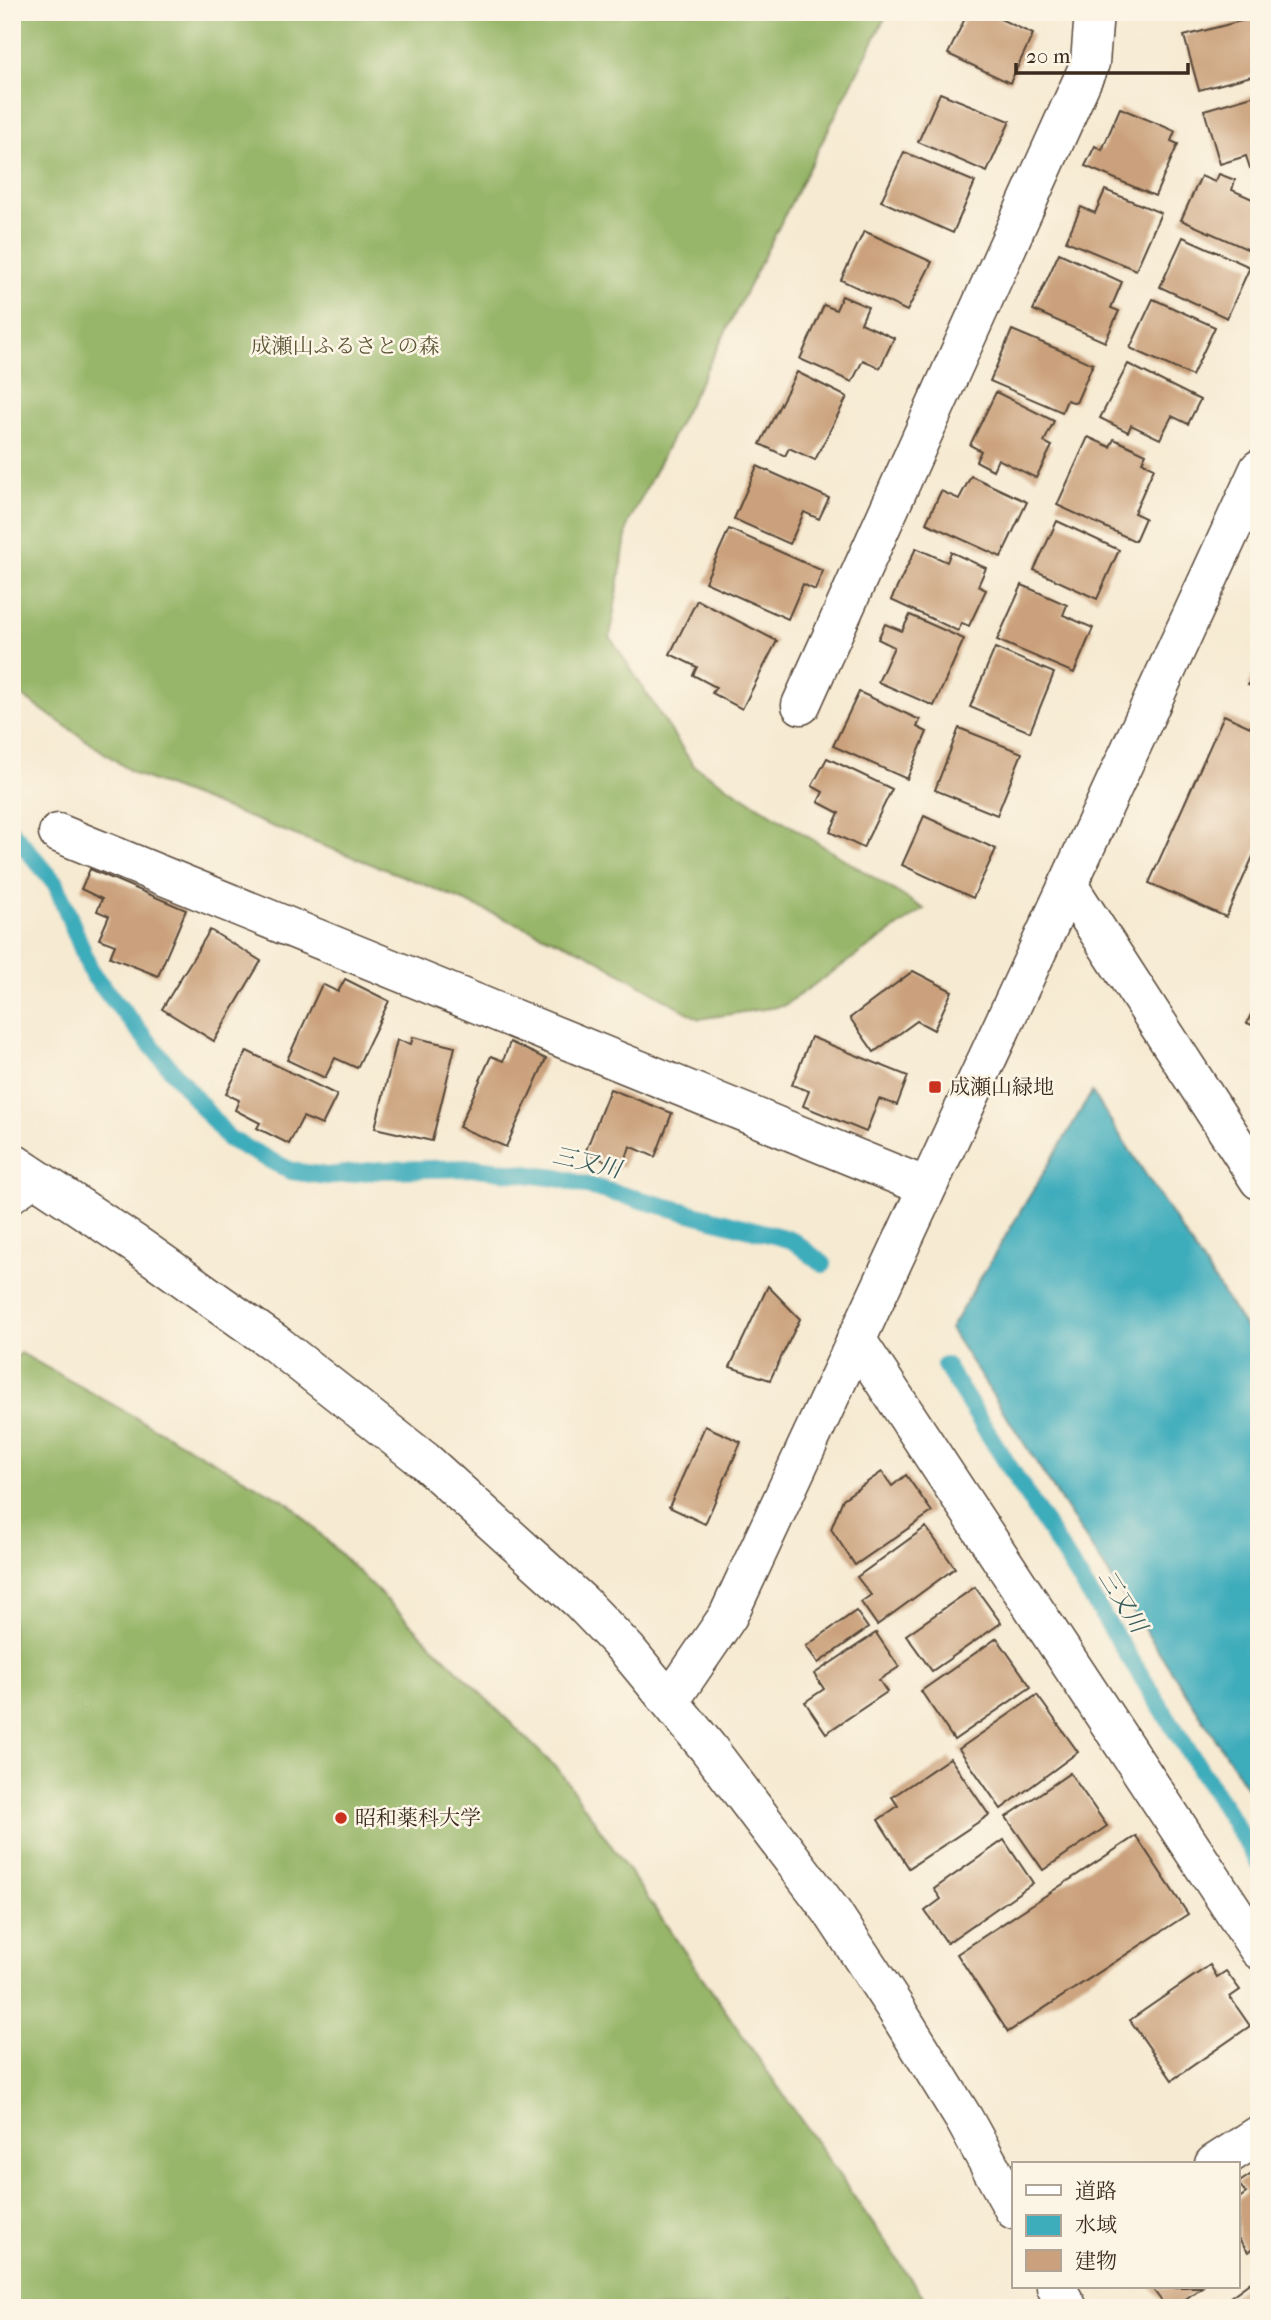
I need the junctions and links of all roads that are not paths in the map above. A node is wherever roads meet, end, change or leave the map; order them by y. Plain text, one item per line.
1 (1094, 12) edge
2 (1259, 469) edge
3 (801, 705) dead end
4 (58, 833) dead end
5 (1068, 885) junction
6 (21, 1180) edge
7 (1259, 1180) edge
8 (927, 1187) junction
9 (856, 1339) junction
10 (670, 1701) junction
11 (1259, 1950) edge
12 (1259, 2135) edge
13 (1217, 2162) edge
14 (1012, 2206) edge
15 (1057, 2288) edge
16 (1068, 2308) edge

1 - 3 street
2 - 5 street
4 - 8 street
5 - 7 street
5 - 8 street
6 - 10 street
8 - 9 street
9 - 10 street
9 - 11 street
10 - 14 street
12 - 13 street
15 - 16 street

